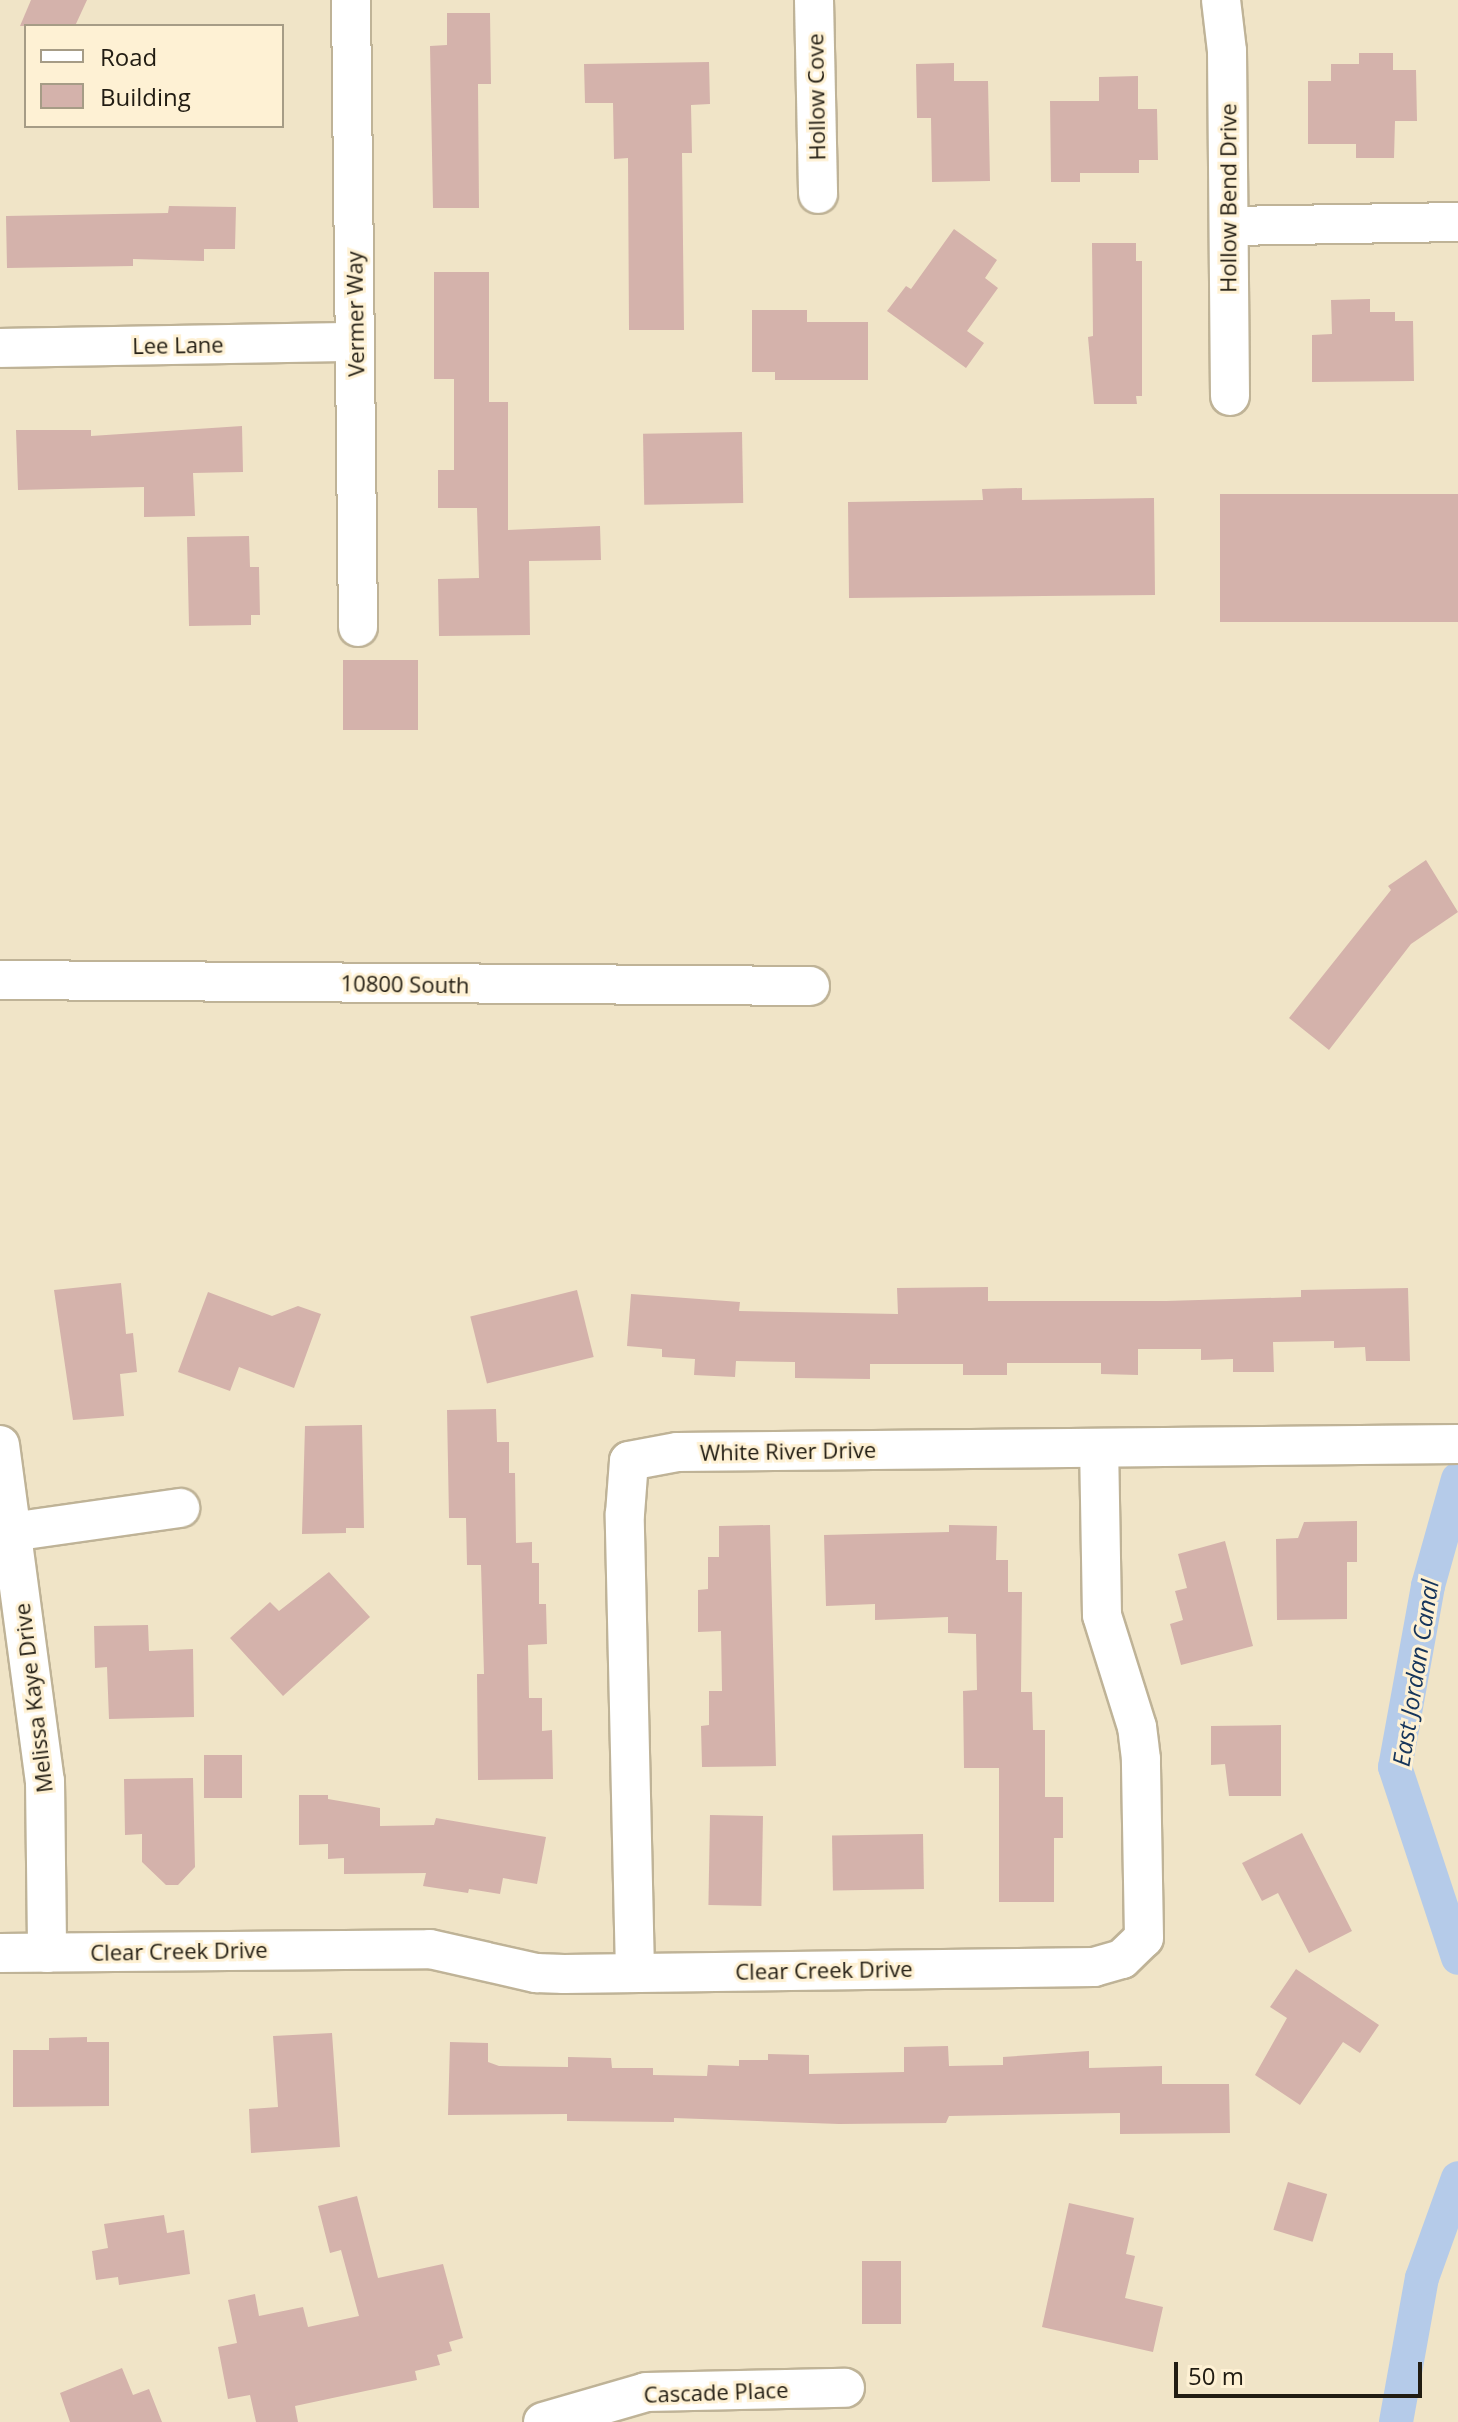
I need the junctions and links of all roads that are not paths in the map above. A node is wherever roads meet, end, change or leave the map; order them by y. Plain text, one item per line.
1 (351, 0) edge
2 (814, 0) edge
3 (1221, 0) edge
4 (818, 194) dead end
5 (1458, 222) edge
6 (1229, 226) junction
7 (355, 342) junction
8 (0, 348) edge
9 (1230, 396) dead end
10 (358, 627) dead end
11 (0, 980) edge
12 (810, 986) dead end
13 (1458, 1444) edge
14 (0, 1445) edge
15 (1099, 1448) junction
16 (180, 1508) dead end
17 (11, 1532) junction
18 (0, 1953) edge
19 (47, 1953) junction
20 (635, 1972) junction
21 (845, 2388) dead end
22 (543, 2422) edge

1 - 7 street, Vermer Way
2 - 4 street, Hollow Cove
3 - 6 street, Hollow Bend Drive
5 - 6 street
6 - 9 street, Hollow Bend Drive
7 - 8 street, Lee Lane
7 - 10 street, Vermer Way
11 - 12 street, 10800 South
13 - 15 street, White River Drive
14 - 17 street, Melissa Kaye Drive
15 - 20 street, White River Drive
15 - 20 street, Clear Creek Drive
16 - 17 street
17 - 19 street, Melissa Kaye Drive
18 - 19 street, Clear Creek Drive
19 - 20 street, Clear Creek Drive
21 - 22 street, Cascade Place

